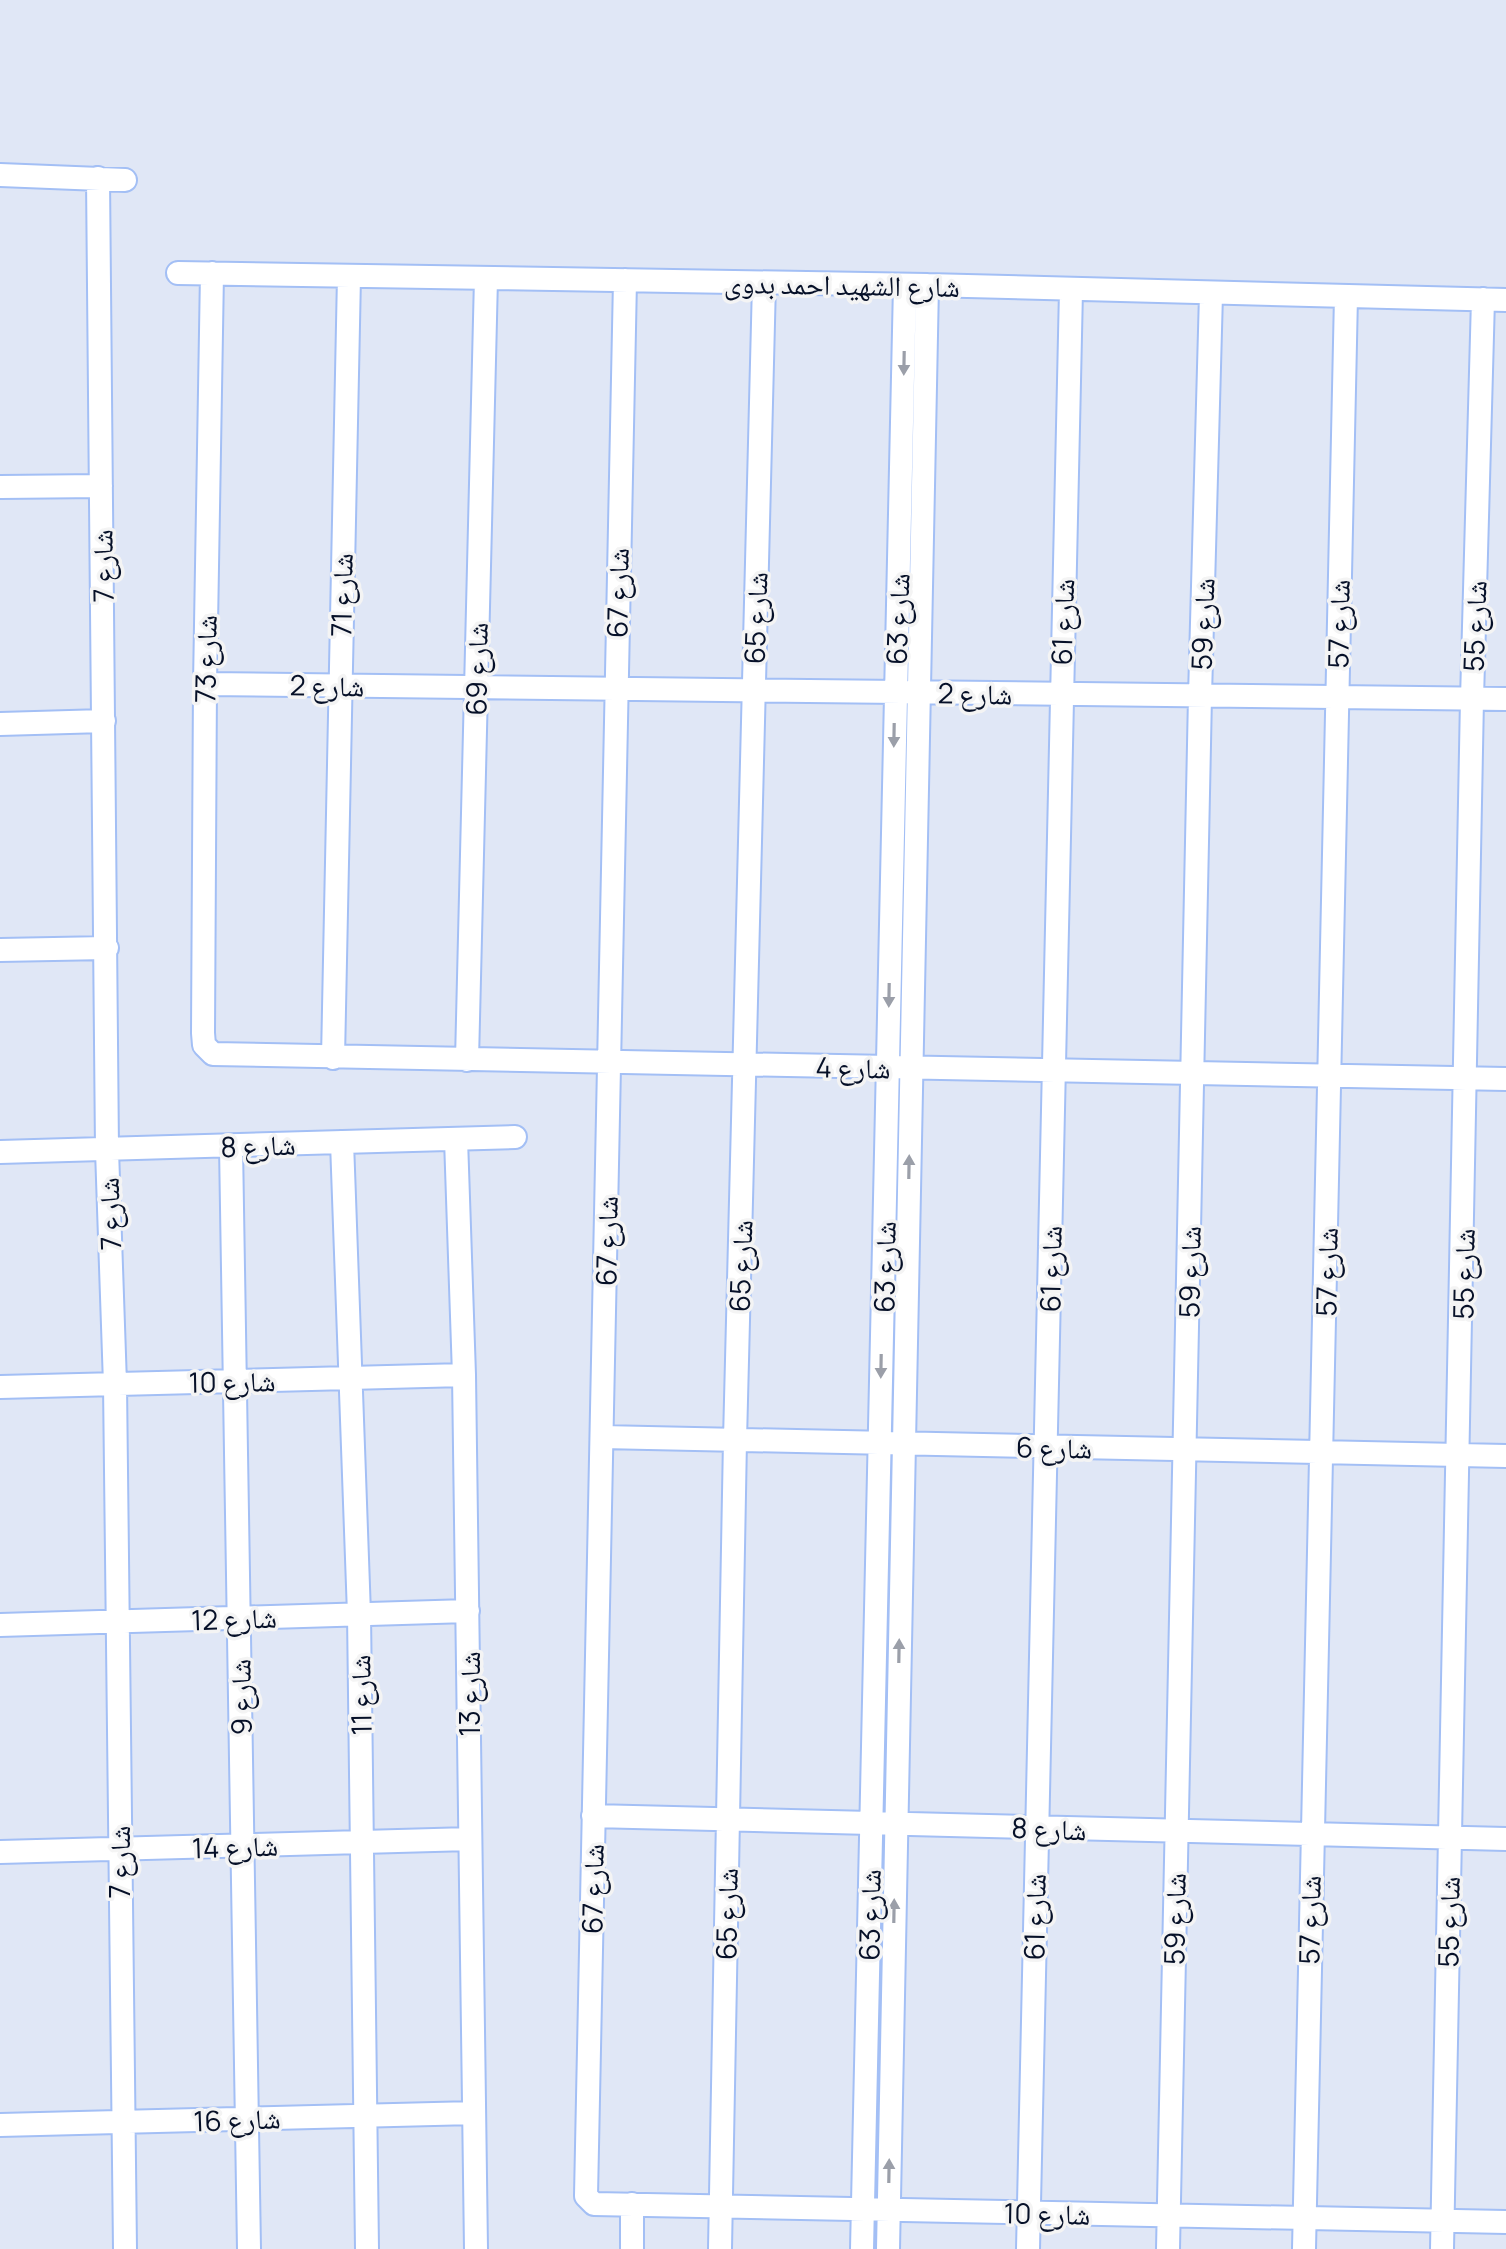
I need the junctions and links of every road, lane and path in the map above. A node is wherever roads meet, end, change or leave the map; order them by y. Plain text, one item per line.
1 (0, 175) edge
2 (98, 178) junction
3 (125, 180) dead end
4 (178, 273) dead end
5 (212, 273) junction
6 (349, 276) junction
7 (486, 278) junction
8 (625, 280) junction
9 (764, 283) junction
10 (916, 285) junction
11 (1071, 290) junction
12 (1211, 294) junction
13 (1346, 296) junction
14 (1483, 299) junction
15 (1506, 300) edge
16 (914, 396) junction
17 (101, 486) junction
18 (0, 487) edge
19 (205, 684) junction
20 (339, 686) junction
21 (475, 687) junction
22 (615, 689) junction
23 (753, 690) junction
24 (894, 692) junction
25 (920, 693) junction
26 (1060, 694) junction
27 (1200, 696) junction
28 (1336, 697) junction
29 (1472, 699) junction
30 (1506, 699) edge
31 (104, 721) junction
32 (0, 724) edge
33 (107, 948) junction
34 (0, 950) edge
35 (204, 1045) joint
36 (333, 1058) junction
37 (467, 1060) junction
38 (609, 1063) junction
39 (745, 1065) junction
40 (888, 1068) junction
41 (911, 1068) junction
42 (1053, 1071) junction
43 (1194, 1074) junction
44 (1330, 1076) junction
45 (1466, 1078) junction
46 (1506, 1079) edge
47 (515, 1137) dead end
48 (456, 1139) junction
49 (342, 1142) junction
50 (231, 1146) junction
51 (107, 1150) junction
52 (0, 1152) edge
53 (464, 1375) junction
54 (351, 1378) junction
55 (235, 1381) junction
56 (115, 1384) junction
57 (0, 1387) edge
58 (602, 1437) junction
59 (735, 1440) junction
60 (880, 1443) junction
61 (904, 1444) junction
62 (1046, 1447) junction
63 (1186, 1450) junction
64 (1322, 1452) junction
65 (1459, 1455) junction
66 (1506, 1456) edge
67 (468, 1611) junction
68 (359, 1614) junction
69 (238, 1618) junction
70 (118, 1621) junction
71 (0, 1625) edge
72 (593, 1816) junction
73 (727, 1820) junction
74 (870, 1823) junction
75 (896, 1823) junction
76 (1036, 1828) junction
77 (1176, 1832) junction
78 (1311, 1835) junction
79 (1449, 1838) junction
80 (470, 1839) junction
81 (1506, 1839) edge
82 (362, 1842) junction
83 (242, 1846) junction
84 (119, 1849) junction
85 (0, 1852) edge
86 (474, 2113) junction
87 (366, 2115) junction
88 (247, 2119) junction
89 (122, 2122) junction
90 (0, 2125) edge
91 (589, 2201) joint
92 (632, 2204) junction
93 (721, 2206) junction
94 (863, 2209) junction
95 (888, 2210) junction
96 (1029, 2212) junction
97 (1168, 2216) junction
98 (1304, 2218) junction
99 (1442, 2221) junction
100 (1506, 2222) edge
101 (125, 2249) edge
102 (249, 2249) edge
103 (367, 2249) edge
104 (476, 2249) edge
105 (632, 2249) edge
106 (720, 2249) edge
107 (862, 2249) edge
108 (888, 2249) edge
109 (1028, 2249) edge
110 (1168, 2249) edge
111 (1304, 2249) edge
112 (1442, 2249) edge

1 - 2 street
2 - 3 street
2 - 17 street, شارع 7
4 - 5 street, شارع الشهيد احمد بدوى
5 - 6 street, شارع الشهيد احمد بدوى
5 - 19 street, شارع 73
6 - 7 street, شارع الشهيد احمد بدوى
6 - 20 street, شارع 71
7 - 8 street, شارع الشهيد احمد بدوى
7 - 21 street, شارع 69
8 - 9 street, شارع الشهيد احمد بدوى
8 - 22 street, شارع 67
9 - 10 street, شارع الشهيد احمد بدوى
9 - 23 street, شارع 65
10 - 11 street, شارع الشهيد احمد بدوى
10 - 16 street, شارع 63
11 - 12 street, شارع الشهيد احمد بدوى
11 - 26 street, شارع 61
12 - 13 street, شارع الشهيد احمد بدوى
12 - 27 street, شارع 59
13 - 14 street, شارع الشهيد احمد بدوى
13 - 28 street, شارع 57
14 - 15 street, شارع الشهيد احمد بدوى
14 - 29 street, شارع 55
16 - 24 street, شارع 63
16 - 25 street, شارع 63
17 - 18 street
17 - 31 street, شارع 7
19 - 20 street, شارع 2
19 - 35 street, شارع 73
20 - 21 street, شارع 2
20 - 36 street, شارع 71
21 - 22 street, شارع 2
21 - 37 street, شارع 69
22 - 23 street, شارع 2
22 - 38 street, شارع 67
23 - 24 street, شارع 2
23 - 39 street, شارع 65
24 - 25 street, شارع 2
24 -> 40 street, شارع 63
25 - 26 street, شارع 2
25 - 41 street, شارع 63
26 - 27 street, شارع 2
26 - 42 street, شارع 61
27 - 28 street, شارع 2
27 - 43 street, شارع 59
28 - 29 street, شارع 2
28 - 44 street, شارع 57
29 - 30 street, شارع 2
29 - 45 street, شارع 55
31 - 32 street
31 - 33 street, شارع 7
33 - 34 street
33 - 51 street, شارع 7
35 - 36 street, شارع 4
36 - 37 street, شارع 4
37 - 38 street, شارع 4
38 - 39 street, شارع 4
38 - 58 street, شارع 67
39 - 40 street, شارع 4
39 - 59 street, شارع 65
40 - 41 street, شارع 4
40 -> 60 street, شارع 63
41 - 42 street, شارع 4
61 -> 41 street, شارع 63
42 - 43 street, شارع 4
42 - 62 street, شارع 61
43 - 44 street, شارع 4
43 - 63 street, شارع 59
44 - 45 street, شارع 4
44 - 64 street, شارع 57
45 - 46 street, شارع 4
45 - 65 street, شارع 55
47 - 48 street, شارع 8
48 - 49 street, شارع 8
48 - 53 street, شارع 13
49 - 50 street, شارع 8
49 - 54 street, شارع 11
50 - 51 street, شارع 8
50 - 55 street, شارع 9
51 - 52 street, شارع 8
51 - 56 street, شارع 7
53 - 54 street, شارع 10
53 - 67 street, شارع 13
54 - 55 street, شارع 10
54 - 68 street, شارع 11
55 - 56 street, شارع 10
55 - 69 street, شارع 9
56 - 57 street, شارع 10
56 - 70 street, شارع 7
58 - 59 street, شارع 6
58 - 72 street, شارع 67
59 - 60 street, شارع 6
59 - 73 street, شارع 65
60 - 61 street, شارع 6
60 - 74 street, شارع 63
61 - 62 street, شارع 6
75 -> 61 street, شارع 63
62 - 63 street, شارع 6
62 - 76 street, شارع 61
63 - 64 street, شارع 6
63 - 77 street, شارع 59
64 - 65 street, شارع 6
64 - 78 street, شارع 57
65 - 66 street, شارع 6
65 - 79 street, شارع 55
67 - 68 street, شارع 12
67 - 80 street, شارع 13
68 - 69 street, شارع 12
68 - 82 street, شارع 11
69 - 70 street, شارع 12
69 - 83 street, شارع 9
70 - 71 street, شارع 12
70 - 84 street, شارع 7
72 - 73 street, شارع 8
72 - 91 street, شارع 67
73 - 74 street, شارع 8
73 - 93 street, شارع 65
74 - 75 street, شارع 8
74 - 94 street, شارع 63
75 - 76 street, شارع 8
95 -> 75 street, شارع 63
76 - 77 street, شارع 8
76 - 96 street, شارع 61
77 - 78 street, شارع 8
77 - 97 street, شارع 59
78 - 79 street, شارع 8
78 - 98 street, شارع 57
79 - 81 street, شارع 8
79 - 99 street, شارع 55
80 - 82 street, شارع 14
80 - 86 street, شارع 13
82 - 83 street, شارع 14
82 - 87 street, شارع 11
83 - 84 street, شارع 14
83 - 88 street, شارع 9
84 - 85 street, شارع 14
84 - 89 street, شارع 7
86 - 87 street, شارع 16
86 - 104 street, شارع 13
87 - 88 street, شارع 16
87 - 103 street, شارع 11
88 - 89 street, شارع 16
88 - 102 street, شارع 9
89 - 90 street, شارع 16
89 - 101 street, شارع 7
91 - 92 street, شارع 10
92 - 93 street, شارع 10
92 - 105 street
93 - 94 street, شارع 10
93 - 106 street, شارع 65
94 - 95 street, شارع 10
94 - 107 street, شارع 63
95 - 96 street, شارع 10
95 - 108 street, شارع 63
96 - 97 street, شارع 10
96 - 109 street, شارع 61
97 - 98 street, شارع 10
97 - 110 street, شارع 59
98 - 99 street, شارع 10
98 - 111 street, شارع 57
99 - 100 street, شارع 10
99 - 112 street, شارع 55

